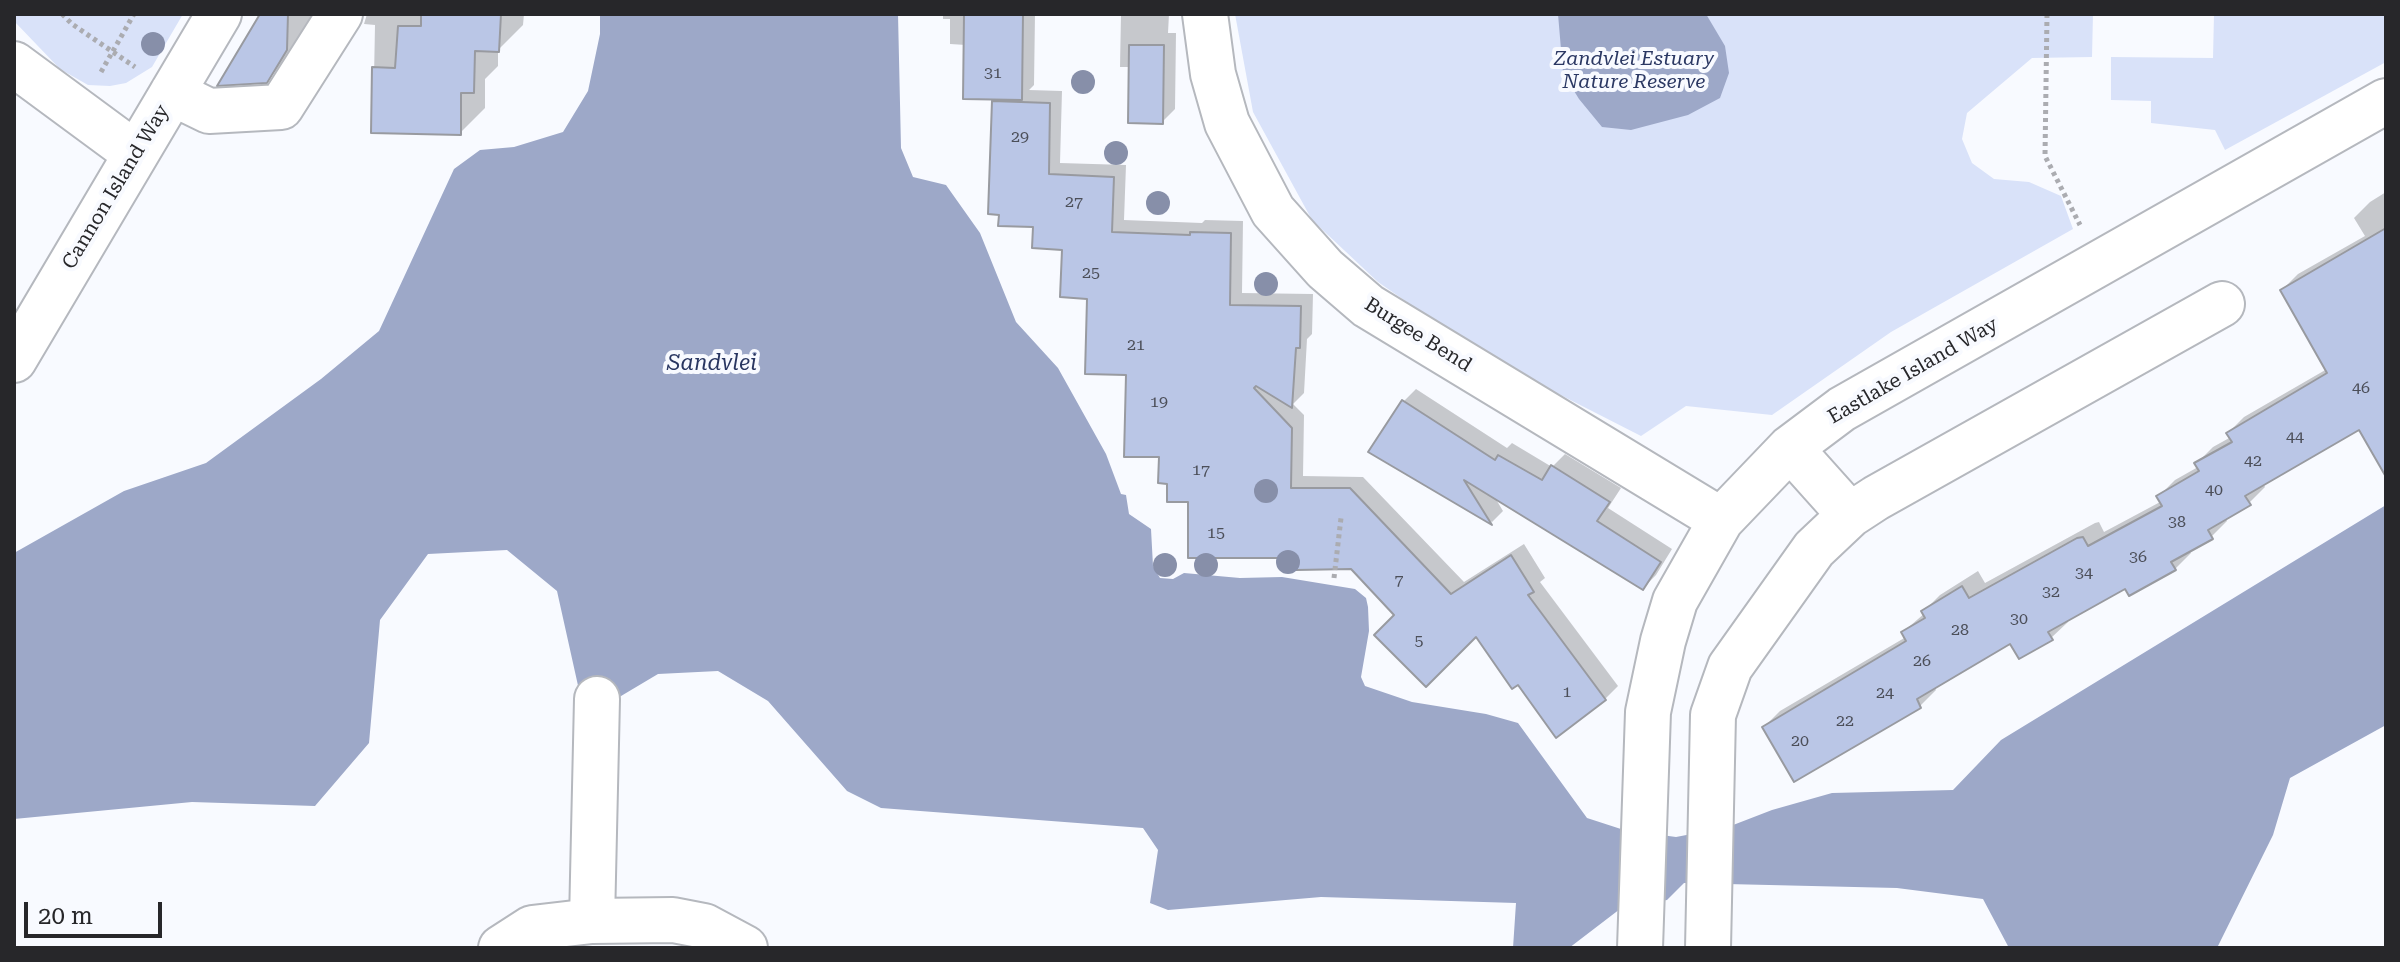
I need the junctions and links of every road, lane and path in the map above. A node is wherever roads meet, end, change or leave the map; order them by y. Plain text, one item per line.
1 (62, 14) edge
2 (134, 14) edge
3 (219, 14) edge
4 (340, 14) edge
5 (1205, 14) edge
6 (2047, 14) edge
7 (112, 52) junction
8 (14, 64) edge
9 (172, 93) junction
10 (2386, 101) edge
11 (78, 111) junction
12 (136, 154) junction
13 (2083, 229) dead end
14 (2222, 304) dead end
15 (14, 360) edge
16 (1790, 448) junction
17 (1850, 515) junction
18 (1341, 518) dead end
19 (1721, 520) junction
20 (1334, 578) dead end
21 (597, 699) dead end
22 (592, 921) junction
23 (1640, 946) edge
24 (501, 948) edge
25 (745, 948) edge
26 (1708, 948) edge

1 - 7 path
2 - 7 path
3 - 9 street, Cannon Island Way
4 - 9 street
5 - 19 street, Burgee Bend
6 - 13 path
7 - 9 path
7 - 11 path
8 - 11 street
9 - 12 street, Cannon Island Way
10 - 16 street, Eastlake Island Way
11 - 12 street
12 - 15 street, Cannon Island Way
14 - 17 street
16 - 17 street
16 - 19 street, Eastlake Island Way
17 - 26 street
18 - 20 path
19 - 23 street, Eastlake Island Way
21 - 22 street
22 - 24 street
22 - 25 street

